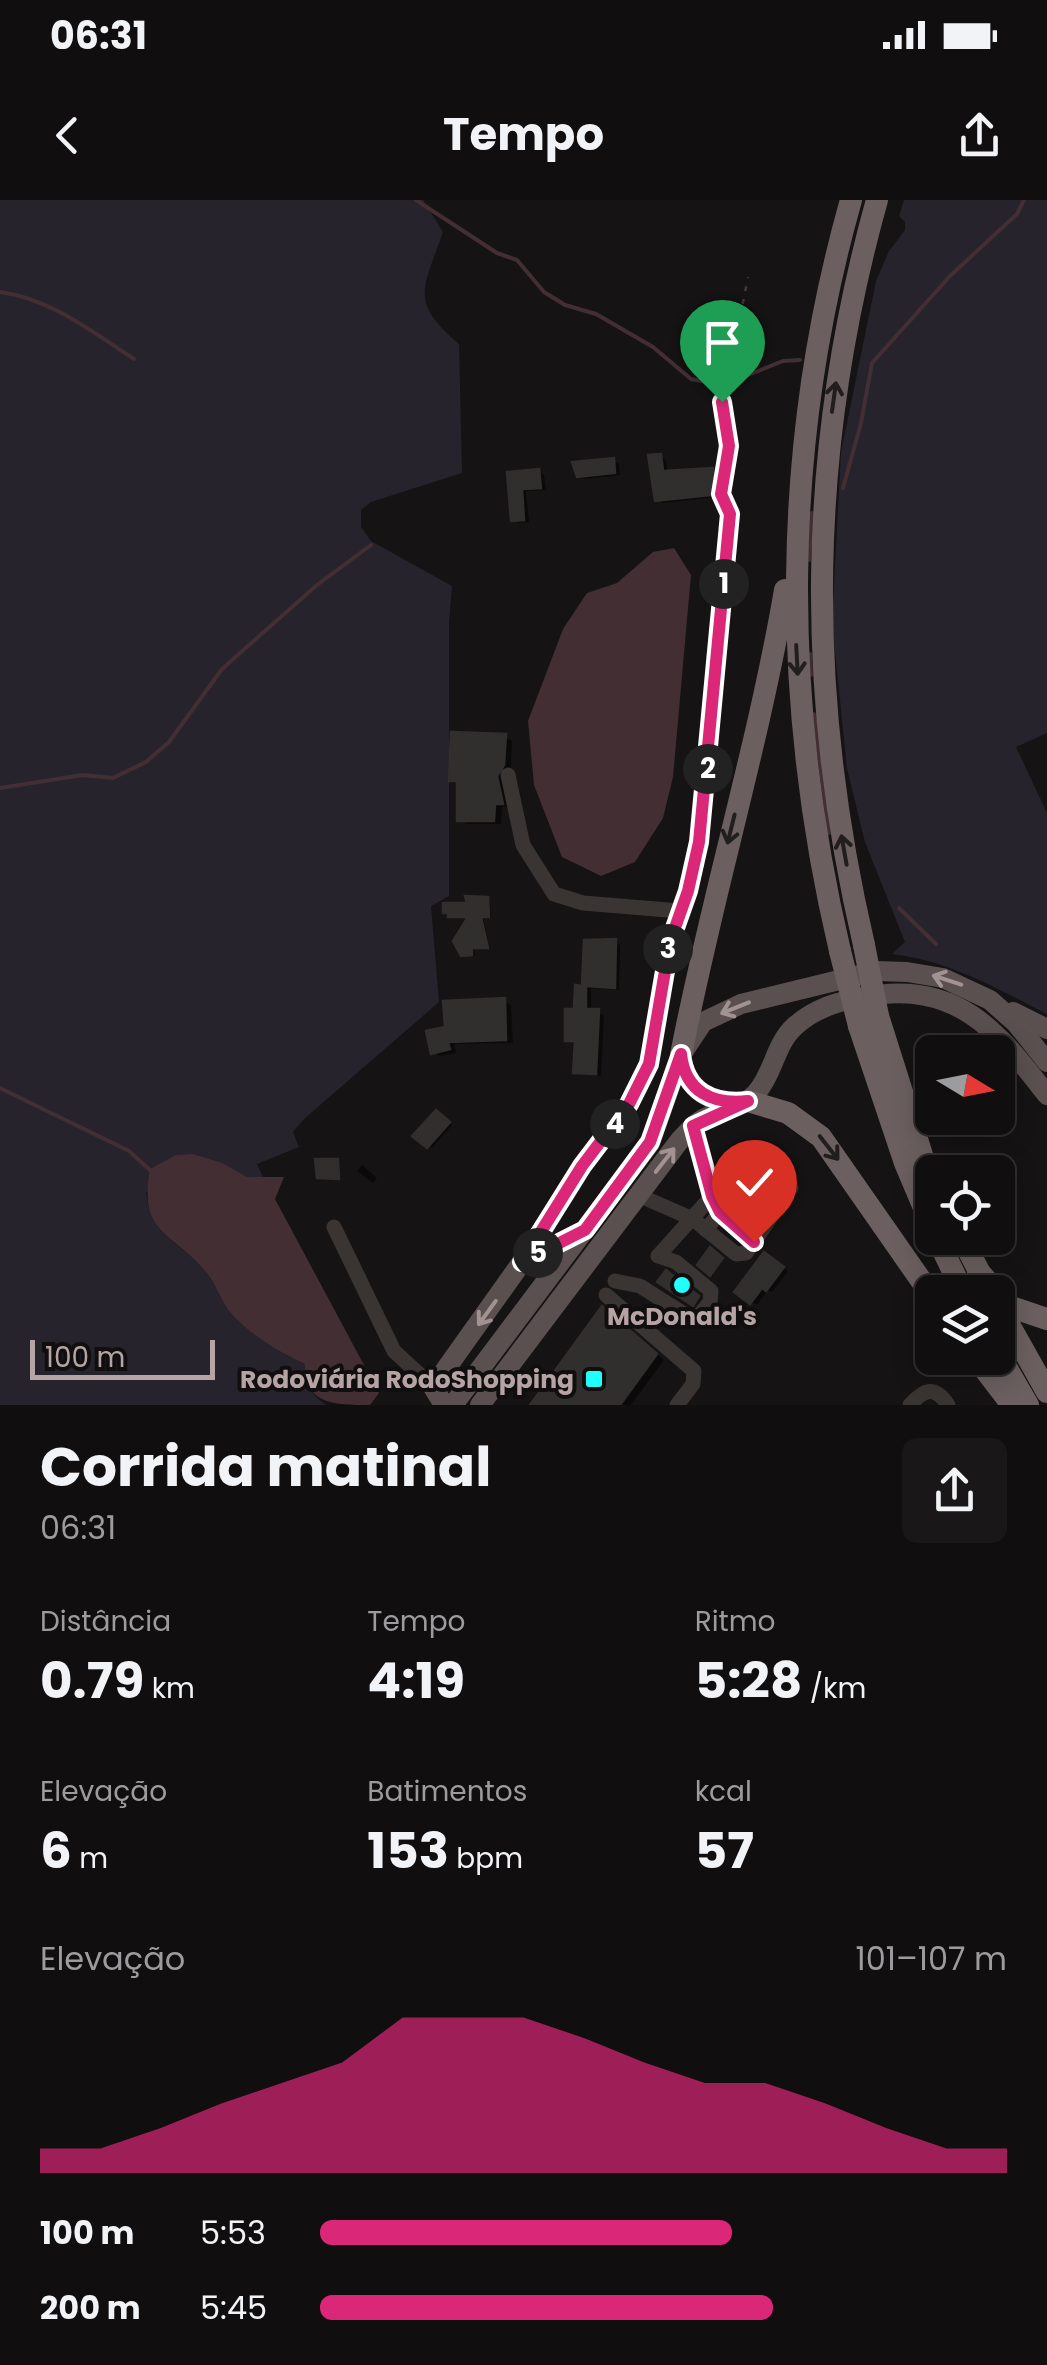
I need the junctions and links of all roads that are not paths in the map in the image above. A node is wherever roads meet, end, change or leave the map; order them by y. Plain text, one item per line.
1 (851, 200) edge
2 (877, 200) edge
3 (798, 493) junction
4 (721, 494) road end
5 (508, 775) dead end
6 (680, 911) junction
7 (990, 1000) junction
8 (868, 1021) junction
9 (1047, 1029) edge
10 (681, 1054) junction
11 (1047, 1062) edge
12 (1047, 1095) edge
13 (748, 1101) junction
14 (693, 1126) junction
15 (922, 1155) edge
16 (915, 1187) edge
17 (638, 1195) junction
18 (712, 1196) junction
19 (720, 1212) junction
20 (692, 1219) junction
21 (334, 1227) dead end
22 (585, 1230) junction
23 (706, 1230) junction
24 (750, 1247) junction
25 (970, 1255) edge
26 (522, 1262) junction
27 (978, 1271) junction
28 (917, 1275) edge
29 (980, 1275) edge
30 (1047, 1319) edge
31 (1015, 1335) edge
32 (989, 1375) edge
33 (1011, 1375) edge
34 (1047, 1392) edge
35 (438, 1396) edge
36 (453, 1405) edge
37 (480, 1405) edge
38 (677, 1405) edge
39 (910, 1405) edge
40 (948, 1405) edge
41 (1012, 1405) edge
42 (1028, 1405) edge

1 - 3 highway
8 -> 2 highway, bridge
3 -> 8 highway, bridge
3 -> 10 highway
4 - 6 street
5 - 6 street
6 - 26 street
7 - 9 main road
7 -> 10 main road
7 - 11 main road
8 - 15 highway
8 - 16 highway
10 - 13 main road
10 - 22 main road
12 - 13 main road
13 - 14 main road
13 -> 28 highway
17 -> 14 main road
14 - 18 street
17 - 20 street
17 - 37 main road
18 - 19 street
18 - 20 street
19 - 23 street
19 - 24 street
19 - 24 street
20 - 23 street
20 - 38 street
21 - 35 street
22 - 26 main road
22 - 36 main road
23 - 24 street
25 - 27 highway
26 -> 35 main road
27 - 29 highway
27 - 30 highway
31 - 34 highway
32 - 41 highway
33 - 42 highway
39 - 40 street

